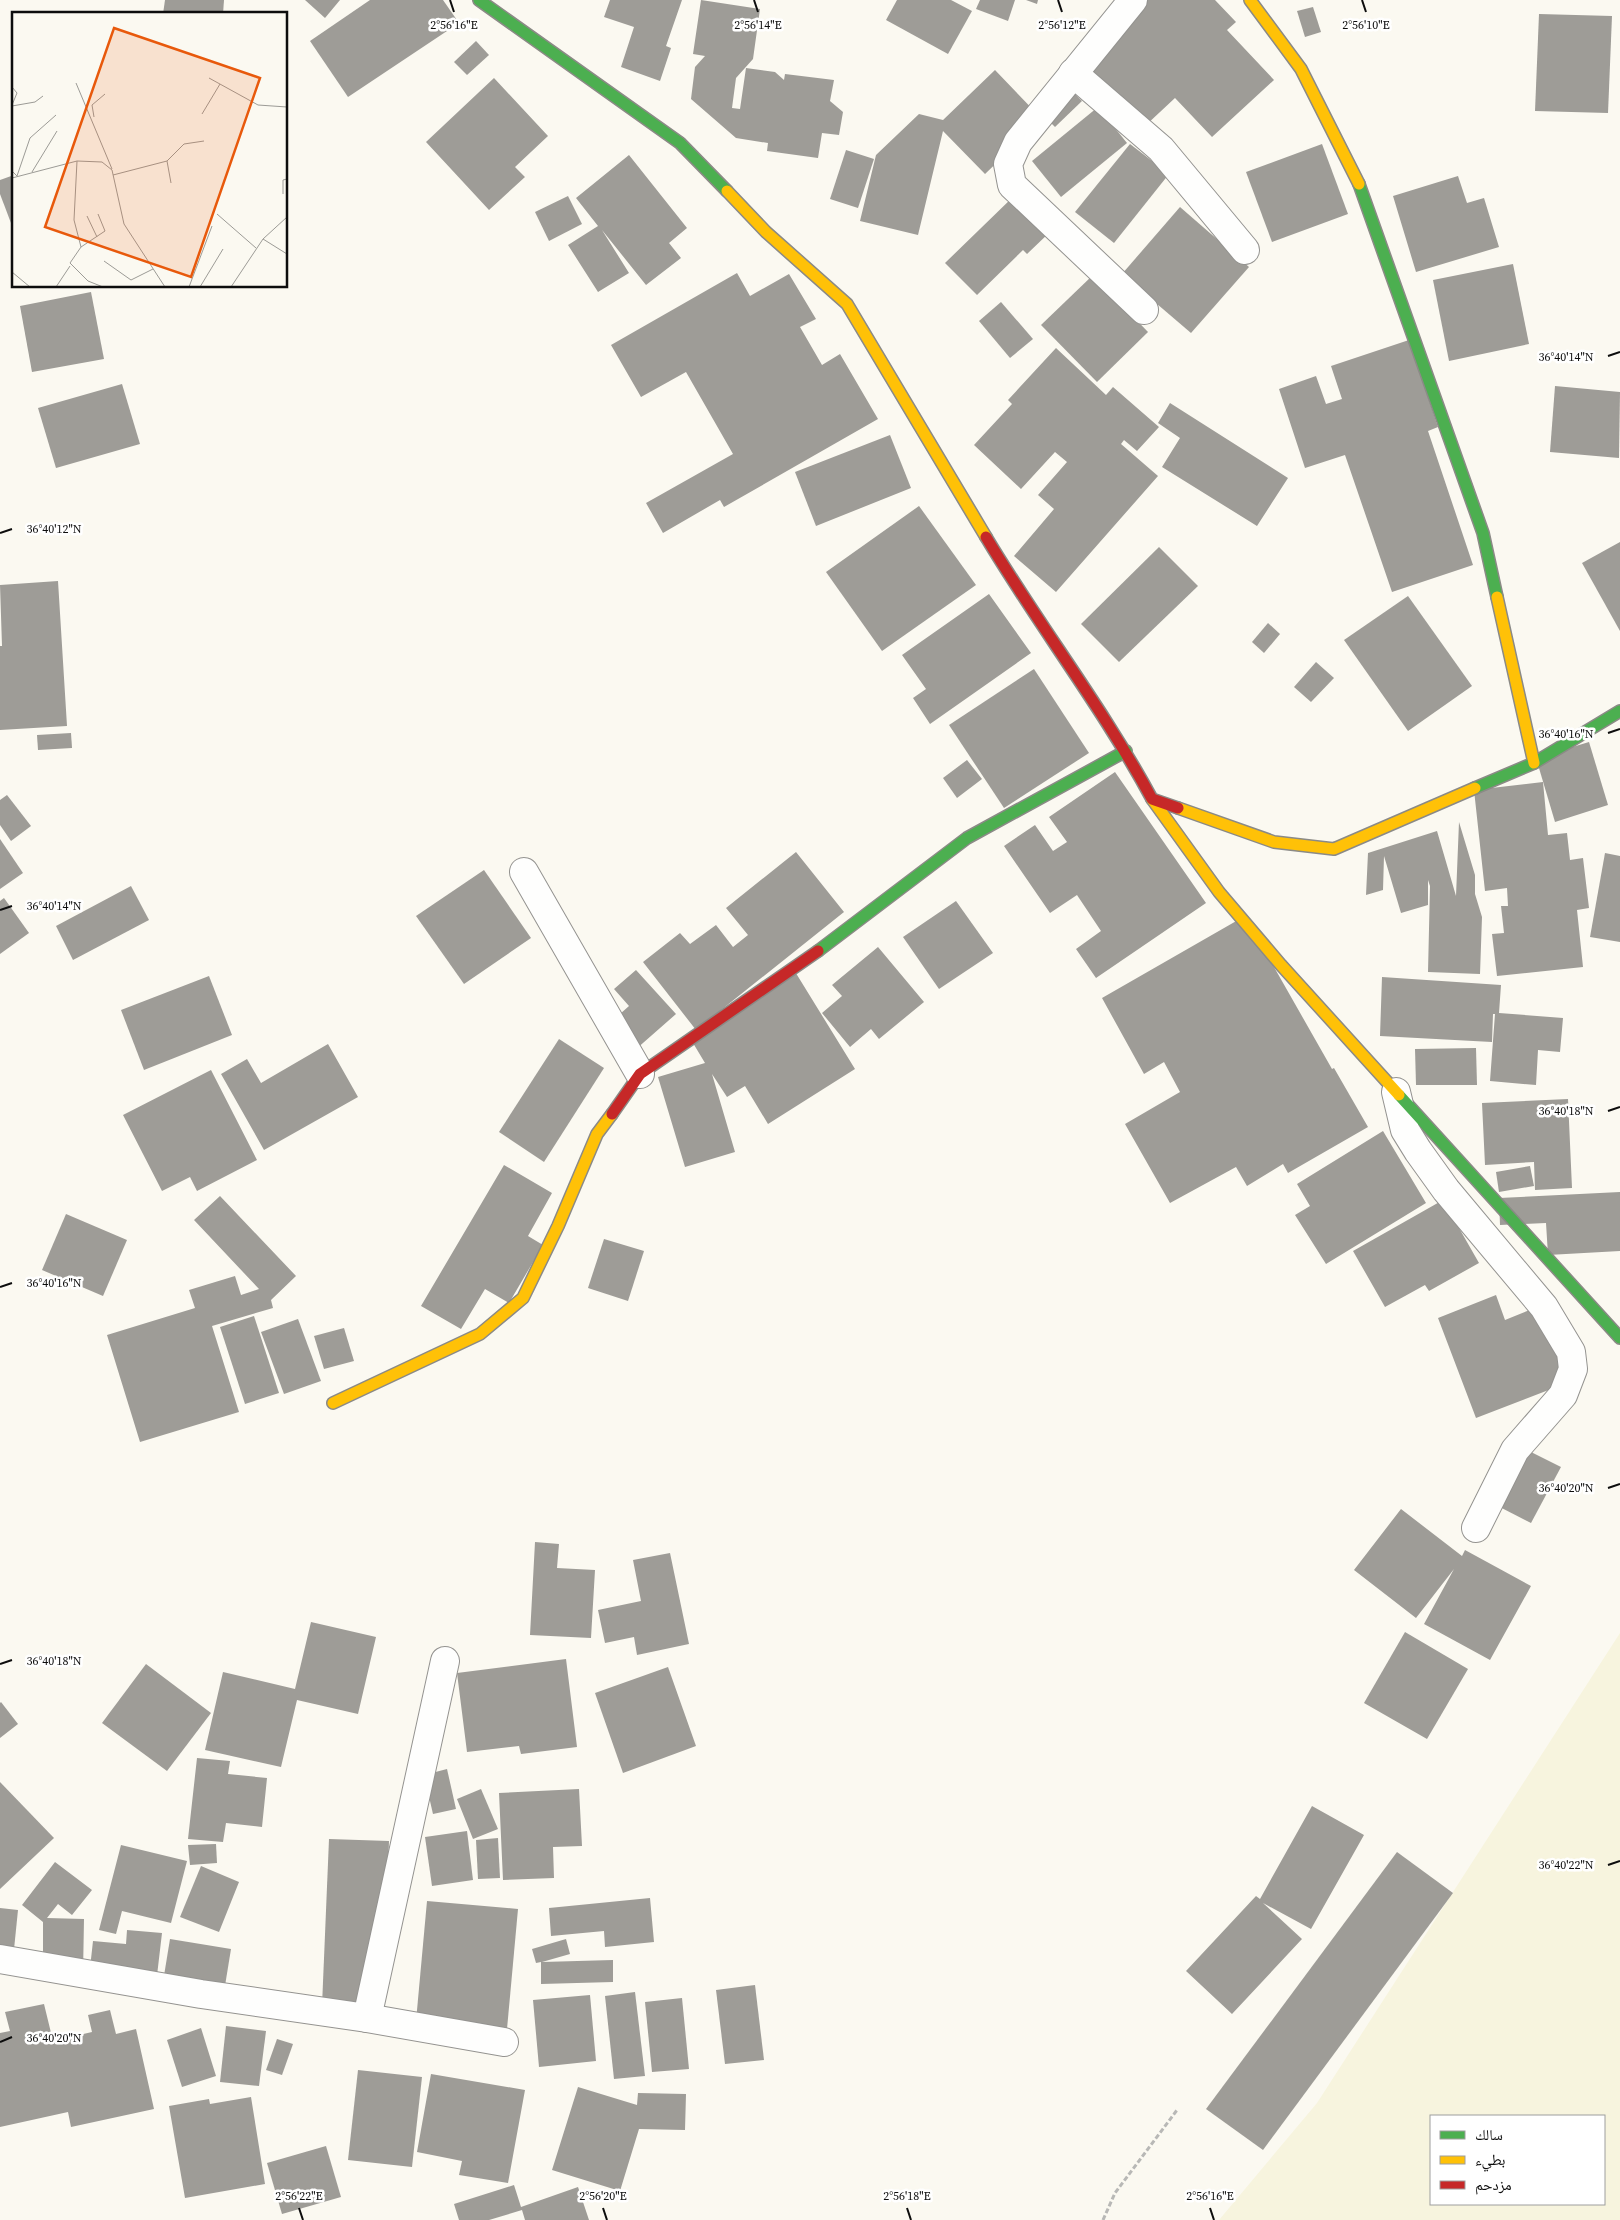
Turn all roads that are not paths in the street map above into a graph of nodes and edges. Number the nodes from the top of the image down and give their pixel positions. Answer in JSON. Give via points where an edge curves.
{"nodes":[{"id":1,"x":479,"y":0,"type":"edge"},
{"id":2,"x":1133,"y":0,"type":"edge"},
{"id":3,"x":1250,"y":0,"type":"edge"},
{"id":4,"x":1073,"y":73,"type":"junction"},
{"id":5,"x":1245,"y":250,"type":"dead end"},
{"id":6,"x":1144,"y":310,"type":"dead end"},
{"id":7,"x":1620,"y":711,"type":"edge"},
{"id":8,"x":1126,"y":751,"type":"junction"},
{"id":9,"x":1534,"y":763,"type":"junction"},
{"id":10,"x":1152,"y":799,"type":"junction"},
{"id":11,"x":524,"y":872,"type":"dead end"},
{"id":12,"x":640,"y":1074,"type":"junction"},
{"id":13,"x":1396,"y":1092,"type":"junction"},
{"id":14,"x":1620,"y":1338,"type":"edge"},
{"id":15,"x":333,"y":1403,"type":"dead end"},
{"id":16,"x":1476,"y":1528,"type":"dead end"},
{"id":17,"x":446,"y":1661,"type":"dead end"},
{"id":18,"x":0,"y":1959,"type":"edge"},
{"id":19,"x":367,"y":2018,"type":"junction"},
{"id":20,"x":504,"y":2042,"type":"dead end"}],
"edges":[{"from":1,"to":8,"type":"street","via":[[680,143],[766,232],[847,304],[1014,584]]},
{"from":2,"to":4,"type":"street"},
{"from":3,"to":9,"type":"street","via":[[1301,69],[1356,174],[1483,534]]},
{"from":4,"to":5,"type":"street","via":[[1161,149]]},
{"from":4,"to":6,"type":"street","via":[[1018,142],[1008,164],[1012,185]]},
{"from":7,"to":9,"type":"street"},
{"from":8,"to":10,"type":"street"},
{"from":8,"to":12,"type":"street","via":[[967,838],[811,956]]},
{"from":9,"to":10,"type":"street","via":[[1334,849],[1274,842]]},
{"from":10,"to":13,"type":"street","via":[[1225,899]]},
{"from":11,"to":12,"type":"street"},
{"from":12,"to":15,"type":"street","via":[[597,1134],[523,1298],[480,1334]]},
{"from":13,"to":14,"type":"street"},
{"from":13,"to":16,"type":"street","via":[[1405,1130],[1418,1151],[1446,1190],[1544,1307],[1571,1352],[1573,1369],[1563,1395],[1515,1450]]},
{"from":17,"to":19,"type":"street"},
{"from":18,"to":19,"type":"street","via":[[201,1994]]},
{"from":19,"to":20,"type":"street"}]}
